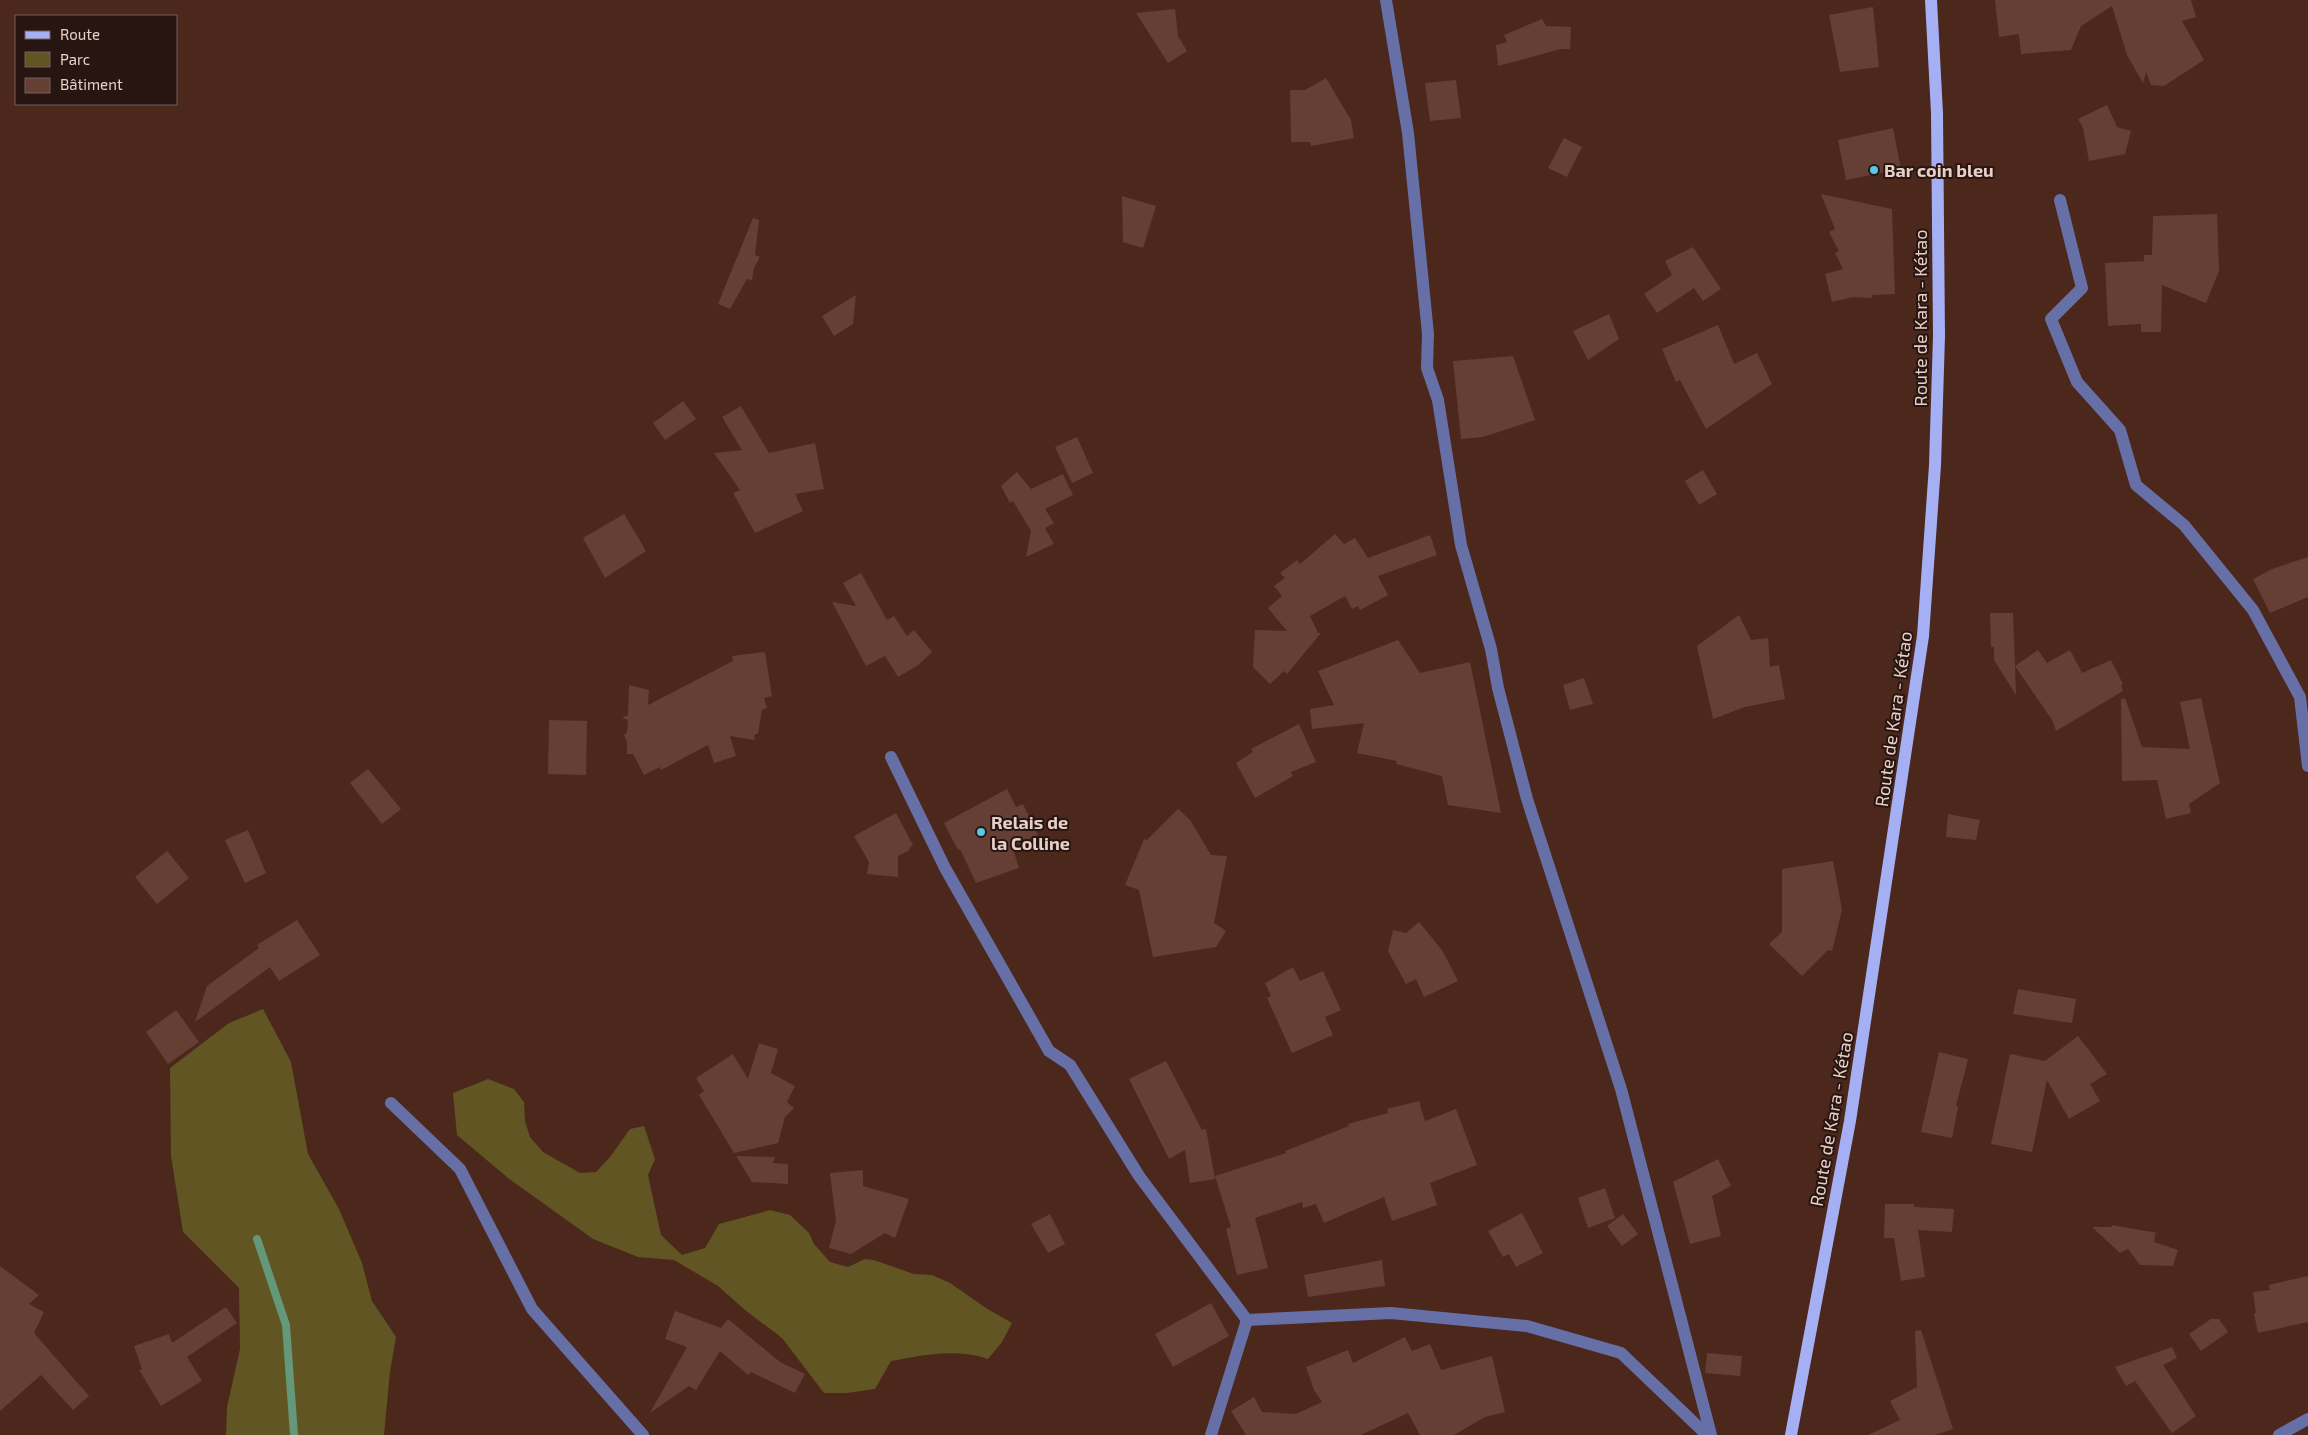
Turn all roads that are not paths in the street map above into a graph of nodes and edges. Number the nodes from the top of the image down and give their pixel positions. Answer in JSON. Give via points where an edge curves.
{"nodes":[{"id":1,"x":1386,"y":0,"type":"edge"},
{"id":2,"x":1931,"y":0,"type":"edge"},
{"id":3,"x":2060,"y":200,"type":"dead end"},
{"id":4,"x":891,"y":757,"type":"dead end"},
{"id":5,"x":2308,"y":766,"type":"edge"},
{"id":6,"x":391,"y":1103,"type":"dead end"},
{"id":7,"x":1248,"y":1320,"type":"junction"},
{"id":8,"x":2308,"y":1420,"type":"edge"},
{"id":9,"x":643,"y":1435,"type":"edge"},
{"id":10,"x":1211,"y":1435,"type":"edge"},
{"id":11,"x":1707,"y":1435,"type":"edge"},
{"id":12,"x":1711,"y":1435,"type":"edge"},
{"id":13,"x":1791,"y":1435,"type":"edge"},
{"id":14,"x":2279,"y":1435,"type":"edge"}],
"edges":[{"from":1,"to":12,"type":"street","via":[[1408,133],[1428,334],[1427,368],[1438,400],[1461,545],[1491,649],[1527,799],[1621,1089]]},
{"from":2,"to":13,"type":"main road","name":"Route de Kara - Kétao","via":[[1937,113],[1939,336],[1936,465],[1923,636],[1850,1121]]},
{"from":3,"to":5,"type":"street","via":[[2082,288],[2051,319],[2077,382],[2120,430],[2136,485],[2184,525],[2253,610],[2300,697]]},
{"from":4,"to":7,"type":"street","via":[[945,868],[1049,1051],[1070,1065],[1139,1176]]},
{"from":6,"to":9,"type":"street","via":[[460,1169],[532,1309]]},
{"from":7,"to":10,"type":"street"},
{"from":7,"to":11,"type":"street","via":[[1391,1313],[1527,1326],[1621,1353]]},
{"from":8,"to":14,"type":"street"}]}
